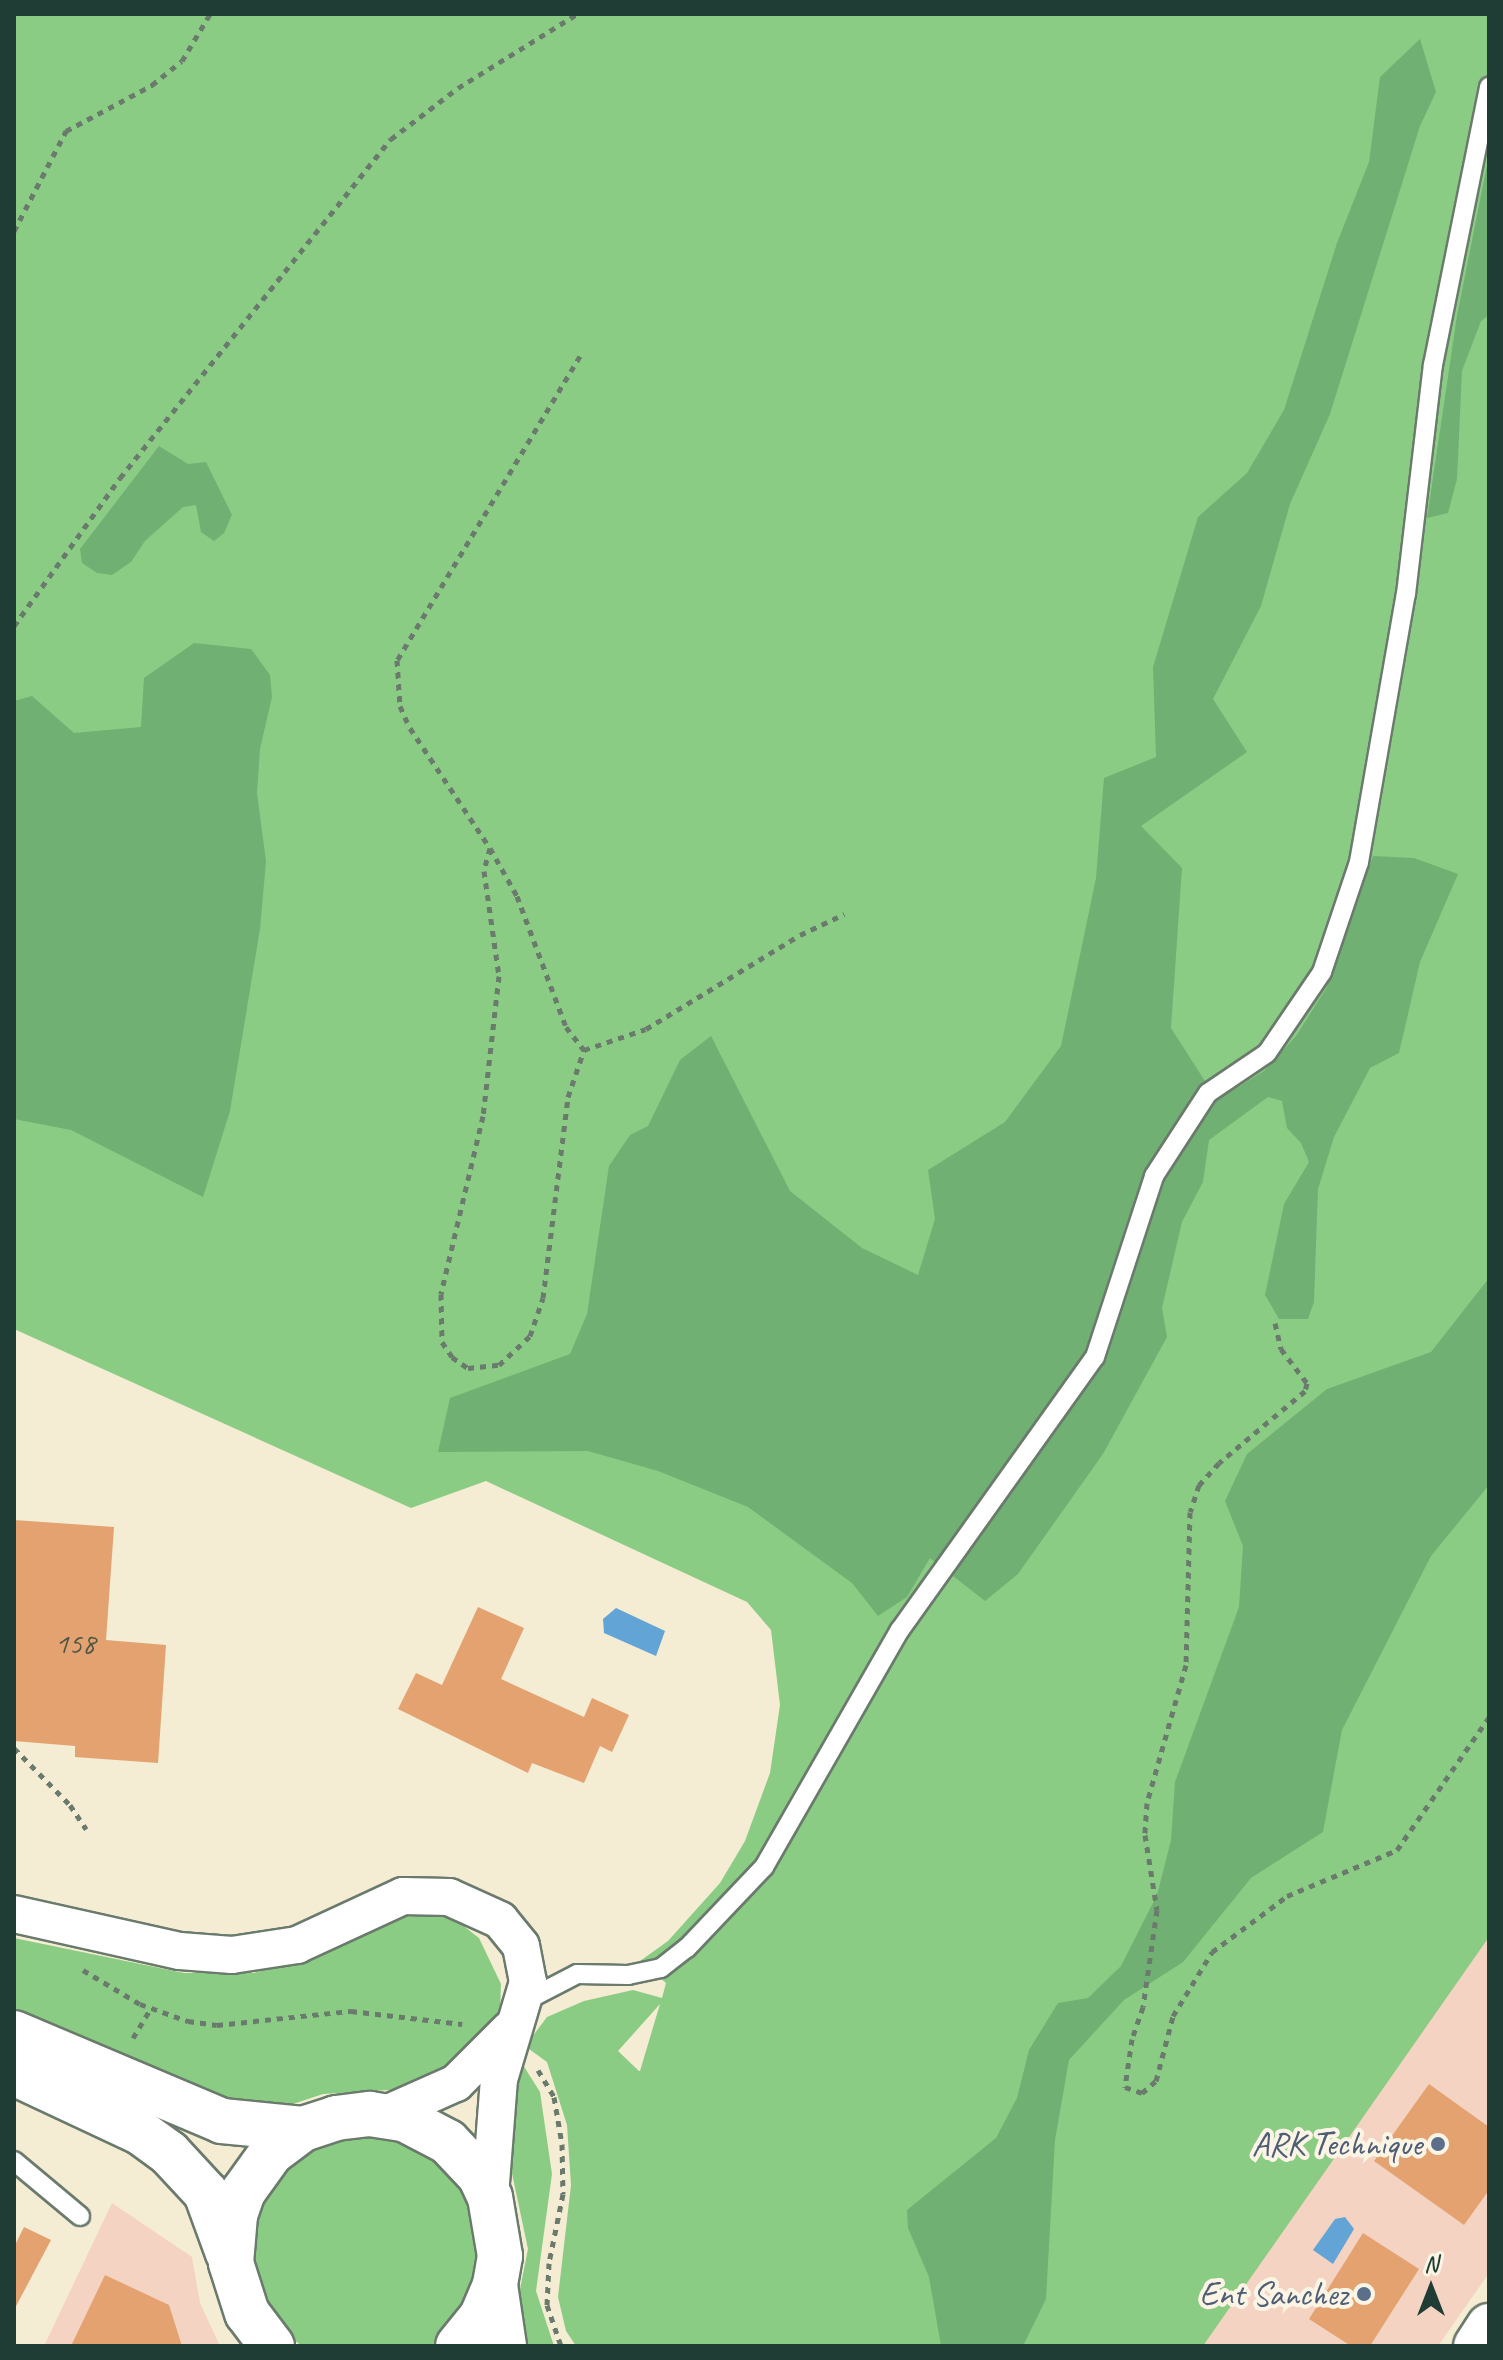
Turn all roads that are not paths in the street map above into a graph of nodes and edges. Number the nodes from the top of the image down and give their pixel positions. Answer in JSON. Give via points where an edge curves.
{"nodes":[{"id":1,"x":1489,"y":87,"type":"edge"},
{"id":2,"x":14,"y":1914,"type":"edge"},
{"id":3,"x":519,"y":2013,"type":"junction"},
{"id":4,"x":14,"y":2033,"type":"edge"},
{"id":5,"x":14,"y":2073,"type":"edge"},
{"id":6,"x":384,"y":2115,"type":"junction"},
{"id":7,"x":303,"y":2129,"type":"junction"},
{"id":8,"x":14,"y":2161,"type":"edge"},
{"id":9,"x":490,"y":2197,"type":"junction"},
{"id":10,"x":80,"y":2216,"type":"dead end"},
{"id":11,"x":231,"y":2263,"type":"junction"},
{"id":12,"x":495,"y":2285,"type":"junction"},
{"id":13,"x":1489,"y":2326,"type":"edge"},
{"id":14,"x":257,"y":2335,"type":"edge"},
{"id":15,"x":458,"y":2346,"type":"edge"},
{"id":16,"x":504,"y":2346,"type":"edge"},
{"id":17,"x":1476,"y":2346,"type":"edge"}],
"edges":[{"from":1,"to":3,"type":"lane","via":[[1433,365],[1406,594],[1359,862],[1322,972],[1267,1053],[1208,1093],[1154,1176],[1095,1357],[900,1630],[764,1867],[661,1968],[628,1975],[577,1974]]},
{"from":2,"to":3,"type":"street","via":[[180,1951],[232,1955],[297,1945],[403,1896],[449,1897],[484,1910],[509,1927],[527,1964]]},
{"from":3,"to":6,"type":"street","via":[[456,2083]]},
{"from":3,"to":9,"type":"street","via":[[494,2111]]},
{"from":4,"to":7,"type":"main road","via":[[222,2121]]},
{"from":5,"to":11,"type":"main road","via":[[140,2132],[169,2153],[206,2193]]},
{"from":6,"to":7,"type":"main road","via":[[336,2118]]},
{"from":6,"to":9,"type":"main road","via":[[448,2142],[480,2176]]},
{"from":7,"to":11,"type":"main road","via":[[271,2153],[243,2192],[235,2215]]},
{"from":8,"to":10,"type":"lane"},
{"from":9,"to":12,"type":"main road","via":[[500,2241]]},
{"from":11,"to":14,"type":"main road"},
{"from":12,"to":15,"type":"main road","via":[[482,2316]]},
{"from":12,"to":16,"type":"main road"},
{"from":13,"to":17,"type":"main road"}]}
